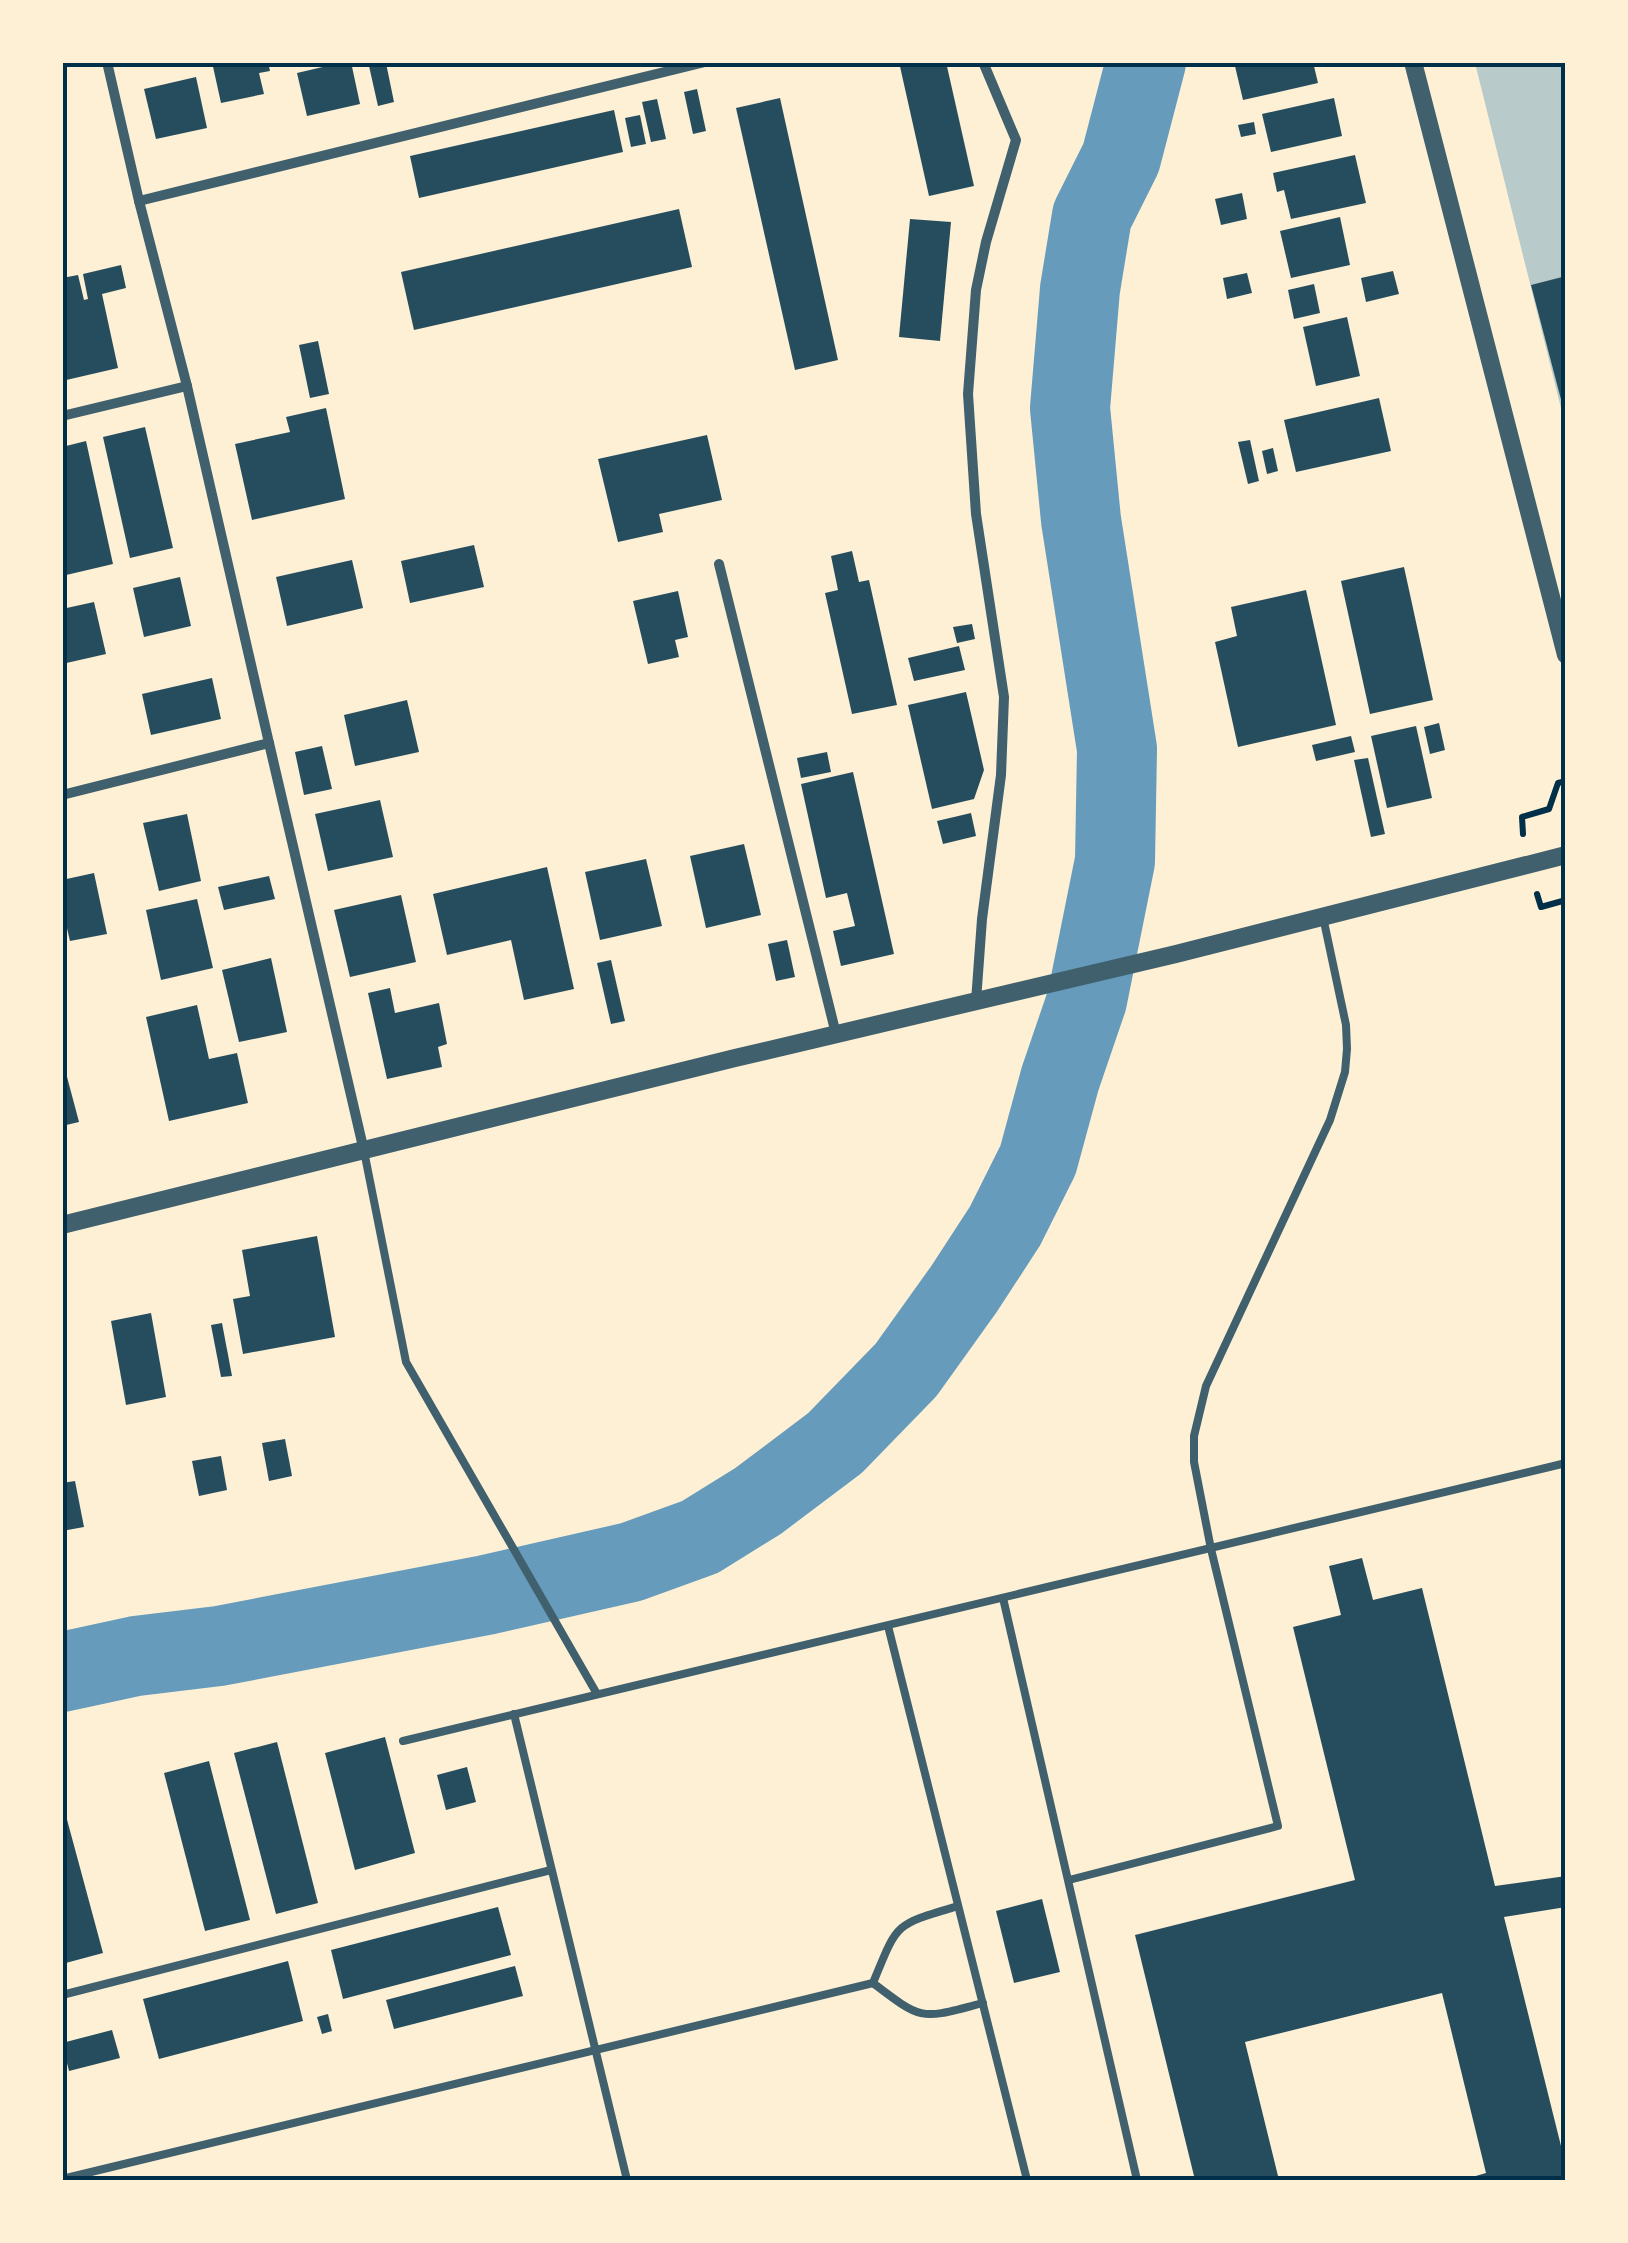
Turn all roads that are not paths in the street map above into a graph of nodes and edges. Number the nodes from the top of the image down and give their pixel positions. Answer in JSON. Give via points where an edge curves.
{"nodes":[{"id":1,"x":106,"y":62,"type":"edge"},
{"id":2,"x":705,"y":62,"type":"edge"},
{"id":3,"x":984,"y":62,"type":"edge"},
{"id":4,"x":1413,"y":62,"type":"edge"},
{"id":5,"x":139,"y":201,"type":"junction"},
{"id":6,"x":186,"y":386,"type":"junction"},
{"id":7,"x":62,"y":416,"type":"edge"},
{"id":8,"x":720,"y":564,"type":"dead end"},
{"id":9,"x":1566,"y":655,"type":"edge"},
{"id":10,"x":269,"y":743,"type":"junction"},
{"id":11,"x":62,"y":794,"type":"edge"},
{"id":12,"x":1566,"y":855,"type":"edge"},
{"id":13,"x":1323,"y":917,"type":"junction"},
{"id":14,"x":976,"y":1001,"type":"junction"},
{"id":15,"x":836,"y":1034,"type":"junction"},
{"id":16,"x":364,"y":1150,"type":"junction"},
{"id":17,"x":62,"y":1225,"type":"edge"},
{"id":18,"x":1566,"y":1462,"type":"edge"},
{"id":19,"x":1211,"y":1548,"type":"junction"},
{"id":20,"x":1003,"y":1598,"type":"junction"},
{"id":21,"x":888,"y":1626,"type":"junction"},
{"id":22,"x":598,"y":1694,"type":"junction"},
{"id":23,"x":514,"y":1714,"type":"junction"},
{"id":24,"x":403,"y":1740,"type":"dead end"},
{"id":25,"x":550,"y":1870,"type":"junction"},
{"id":26,"x":1069,"y":1880,"type":"junction"},
{"id":27,"x":958,"y":1906,"type":"junction"},
{"id":28,"x":873,"y":1983,"type":"junction"},
{"id":29,"x":62,"y":1995,"type":"edge"},
{"id":30,"x":983,"y":2003,"type":"junction"},
{"id":31,"x":594,"y":2050,"type":"junction"},
{"id":32,"x":62,"y":2179,"type":"edge"},
{"id":33,"x":627,"y":2180,"type":"edge"},
{"id":34,"x":1027,"y":2180,"type":"edge"},
{"id":35,"x":1137,"y":2180,"type":"edge"}],
"edges":[{"from":1,"to":5,"type":"street"},
{"from":2,"to":5,"type":"street"},
{"from":3,"to":14,"type":"street","via":[[1016,140],[976,290],[968,394],[976,514],[1004,696]]},
{"from":4,"to":9,"type":"street"},
{"from":5,"to":6,"type":"street"},
{"from":6,"to":7,"type":"street"},
{"from":6,"to":10,"type":"street"},
{"from":8,"to":15,"type":"street"},
{"from":10,"to":11,"type":"street"},
{"from":10,"to":16,"type":"street"},
{"from":12,"to":13,"type":"street"},
{"from":13,"to":14,"type":"street"},
{"from":13,"to":19,"type":"lane","via":[[1346,1025],[1345,1072],[1330,1120],[1206,1386],[1194,1462]]},
{"from":14,"to":15,"type":"street"},
{"from":15,"to":16,"type":"street"},
{"from":16,"to":17,"type":"street"},
{"from":16,"to":22,"type":"lane","via":[[406,1362]]},
{"from":18,"to":19,"type":"lane"},
{"from":19,"to":20,"type":"lane"},
{"from":19,"to":26,"type":"lane","via":[[1278,1826]]},
{"from":20,"to":21,"type":"lane"},
{"from":20,"to":26,"type":"lane"},
{"from":21,"to":22,"type":"lane"},
{"from":21,"to":27,"type":"lane"},
{"from":22,"to":23,"type":"lane"},
{"from":23,"to":24,"type":"lane"},
{"from":23,"to":25,"type":"lane"},
{"from":25,"to":29,"type":"lane"},
{"from":25,"to":31,"type":"lane"},
{"from":26,"to":35,"type":"lane"},
{"from":27,"to":28,"type":"lane","via":[[898,1929]]},
{"from":27,"to":30,"type":"lane"},
{"from":28,"to":30,"type":"lane","via":[[908,2010],[928,2016]]},
{"from":28,"to":31,"type":"lane"},
{"from":30,"to":34,"type":"lane"},
{"from":31,"to":32,"type":"lane"},
{"from":31,"to":33,"type":"lane"}]}
